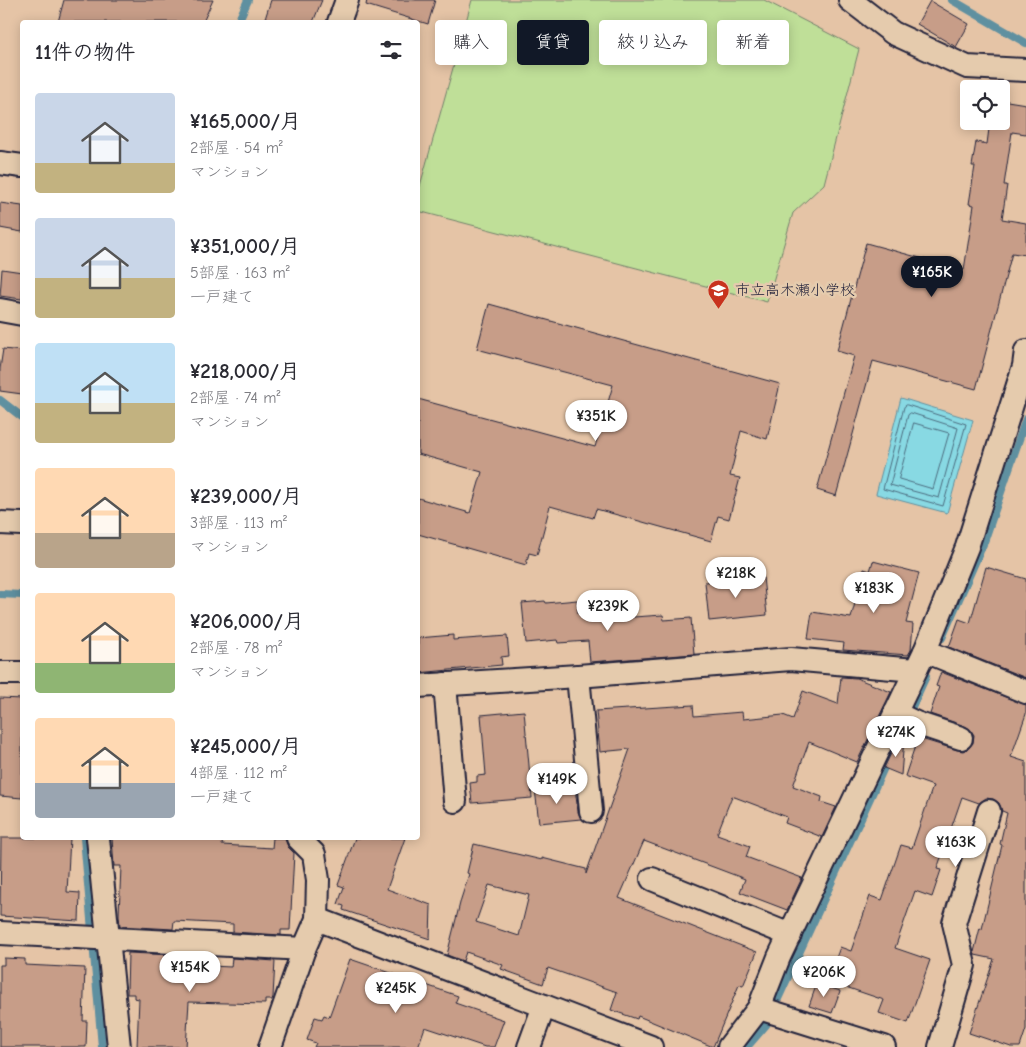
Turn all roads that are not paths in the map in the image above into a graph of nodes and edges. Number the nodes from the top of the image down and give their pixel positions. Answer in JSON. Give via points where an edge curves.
{"nodes":[{"id":1,"x":347,"y":0,"type":"edge"},
{"id":2,"x":850,"y":0,"type":"edge"},
{"id":3,"x":340,"y":20,"type":"edge"},
{"id":4,"x":1026,"y":70,"type":"edge"},
{"id":5,"x":0,"y":163,"type":"edge"},
{"id":6,"x":20,"y":166,"type":"edge"},
{"id":7,"x":0,"y":310,"type":"edge"},
{"id":8,"x":20,"y":314,"type":"edge"},
{"id":9,"x":1026,"y":351,"type":"edge"},
{"id":10,"x":0,"y":523,"type":"edge"},
{"id":11,"x":20,"y":524,"type":"edge"},
{"id":12,"x":928,"y":660,"type":"junction"},
{"id":13,"x":0,"y":673,"type":"edge"},
{"id":14,"x":20,"y":673,"type":"edge"},
{"id":15,"x":578,"y":676,"type":"junction"},
{"id":16,"x":444,"y":684,"type":"junction"},
{"id":17,"x":420,"y":686,"type":"edge"},
{"id":18,"x":1026,"y":692,"type":"edge"},
{"id":19,"x":895,"y":713,"type":"junction"},
{"id":20,"x":961,"y":738,"type":"dead end"},
{"id":21,"x":455,"y":801,"type":"dead end"},
{"id":22,"x":591,"y":811,"type":"dead end"},
{"id":23,"x":989,"y":811,"type":"dead end"},
{"id":24,"x":98,"y":840,"type":"edge"},
{"id":25,"x":300,"y":840,"type":"edge"},
{"id":26,"x":652,"y":879,"type":"dead end"},
{"id":27,"x":317,"y":919,"type":"junction"},
{"id":28,"x":0,"y":933,"type":"edge"},
{"id":29,"x":790,"y":935,"type":"junction"},
{"id":30,"x":97,"y":939,"type":"junction"},
{"id":31,"x":304,"y":949,"type":"junction"},
{"id":32,"x":544,"y":1006,"type":"junction"},
{"id":33,"x":768,"y":1011,"type":"junction"},
{"id":34,"x":846,"y":1041,"type":"edge"},
{"id":35,"x":119,"y":1047,"type":"edge"},
{"id":36,"x":270,"y":1047,"type":"edge"},
{"id":37,"x":529,"y":1047,"type":"edge"},
{"id":38,"x":651,"y":1047,"type":"edge"},
{"id":39,"x":729,"y":1047,"type":"edge"},
{"id":40,"x":884,"y":1047,"type":"edge"},
{"id":41,"x":940,"y":1047,"type":"edge"}],
"edges":[{"from":1,"to":3,"type":"street"},
{"from":2,"to":4,"type":"street","via":[[893,33],[968,67]]},
{"from":5,"to":6,"type":"street"},
{"from":7,"to":8,"type":"street"},
{"from":9,"to":12,"type":"street","via":[[967,547]]},
{"from":10,"to":11,"type":"street"},
{"from":12,"to":15,"type":"street","via":[[791,660]]},
{"from":12,"to":18,"type":"street"},
{"from":12,"to":19,"type":"street"},
{"from":13,"to":14,"type":"street"},
{"from":15,"to":16,"type":"street"},
{"from":15,"to":22,"type":"street"},
{"from":16,"to":17,"type":"street"},
{"from":16,"to":21,"type":"street"},
{"from":19,"to":20,"type":"street"},
{"from":19,"to":29,"type":"street"},
{"from":23,"to":41,"type":"street","via":[[954,923],[964,965]]},
{"from":24,"to":30,"type":"street"},
{"from":25,"to":27,"type":"street","via":[[314,854],[318,880]]},
{"from":26,"to":29,"type":"street"},
{"from":27,"to":31,"type":"street"},
{"from":27,"to":32,"type":"street"},
{"from":28,"to":30,"type":"street"},
{"from":29,"to":33,"type":"street"},
{"from":30,"to":31,"type":"street"},
{"from":30,"to":35,"type":"street"},
{"from":31,"to":36,"type":"street"},
{"from":32,"to":37,"type":"street"},
{"from":32,"to":38,"type":"street"},
{"from":33,"to":34,"type":"street"},
{"from":33,"to":39,"type":"street"},
{"from":34,"to":40,"type":"street"}]}
